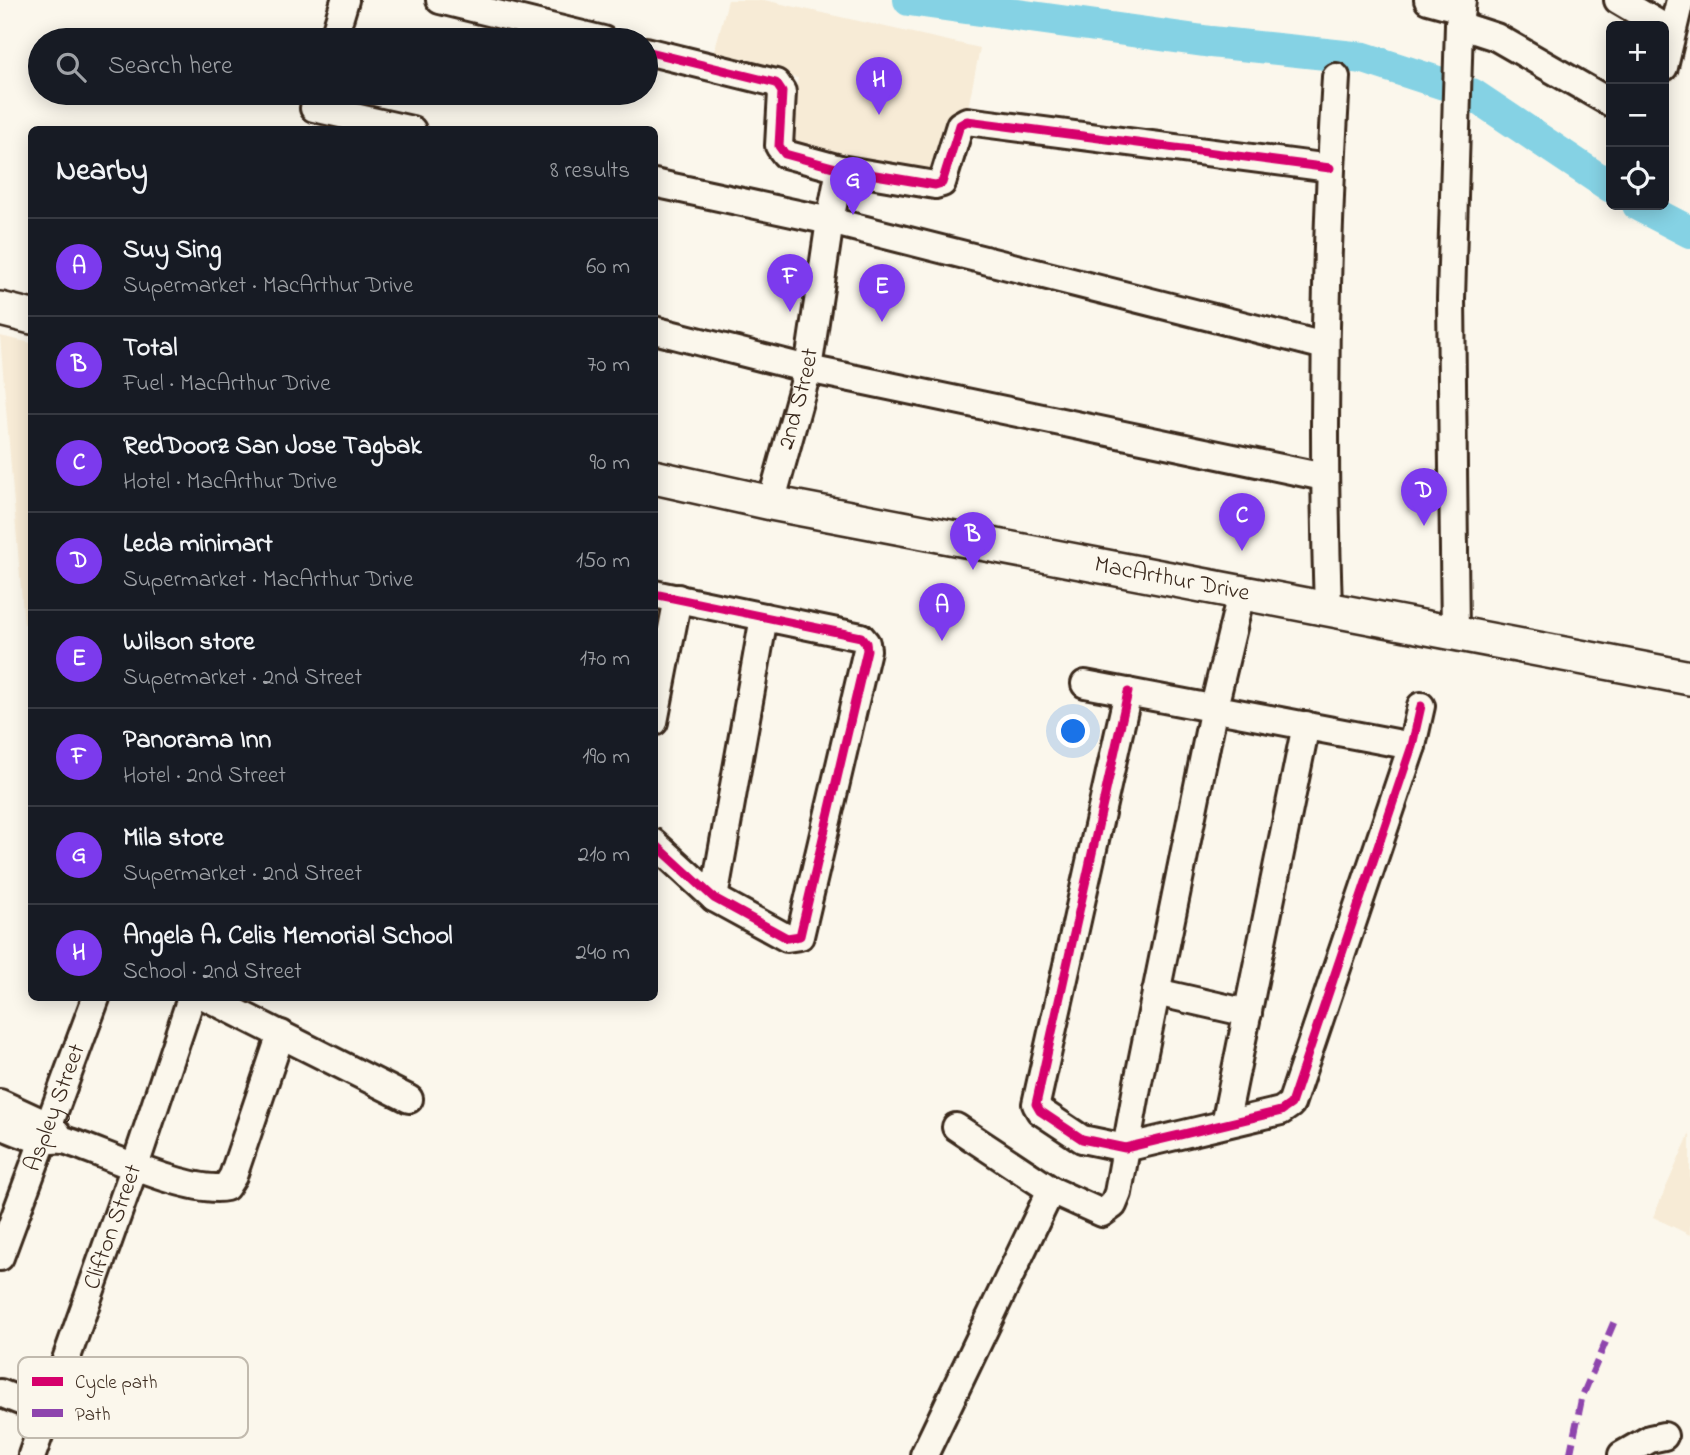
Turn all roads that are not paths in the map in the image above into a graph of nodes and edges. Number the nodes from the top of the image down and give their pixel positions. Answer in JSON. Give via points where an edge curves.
{"nodes":[{"id":1,"x":345,"y":0,"type":"edge"},
{"id":2,"x":440,"y":0,"type":"edge"},
{"id":3,"x":1428,"y":0,"type":"edge"},
{"id":4,"x":1618,"y":0,"type":"edge"},
{"id":5,"x":1680,"y":0,"type":"edge"},
{"id":6,"x":1461,"y":12,"type":"edge"},
{"id":7,"x":1652,"y":21,"type":"edge"},
{"id":8,"x":1669,"y":21,"type":"edge"},
{"id":9,"x":337,"y":28,"type":"edge"},
{"id":10,"x":554,"y":28,"type":"edge"},
{"id":11,"x":658,"y":54,"type":"edge"},
{"id":12,"x":1336,"y":77,"type":"dead end"},
{"id":13,"x":1606,"y":100,"type":"edge"},
{"id":14,"x":314,"y":110,"type":"edge"},
{"id":15,"x":392,"y":126,"type":"edge"},
{"id":16,"x":1330,"y":168,"type":"junction"},
{"id":17,"x":840,"y":169,"type":"junction"},
{"id":18,"x":658,"y":184,"type":"edge"},
{"id":19,"x":830,"y":221,"type":"junction"},
{"id":20,"x":0,"y":309,"type":"edge"},
{"id":21,"x":28,"y":316,"type":"edge"},
{"id":22,"x":0,"y":330,"type":"edge"},
{"id":23,"x":658,"y":331,"type":"edge"},
{"id":24,"x":28,"y":337,"type":"edge"},
{"id":25,"x":1325,"y":346,"type":"junction"},
{"id":26,"x":808,"y":369,"type":"junction"},
{"id":27,"x":1324,"y":477,"type":"junction"},
{"id":28,"x":658,"y":478,"type":"edge"},
{"id":29,"x":771,"y":503,"type":"junction"},
{"id":30,"x":1241,"y":594,"type":"junction"},
{"id":31,"x":666,"y":596,"type":"edge"},
{"id":32,"x":1328,"y":609,"type":"junction"},
{"id":33,"x":764,"y":617,"type":"junction"},
{"id":34,"x":1455,"y":634,"type":"junction"},
{"id":35,"x":1690,"y":678,"type":"edge"},
{"id":36,"x":658,"y":680,"type":"edge"},
{"id":37,"x":1084,"y":684,"type":"dead end"},
{"id":38,"x":1128,"y":692,"type":"junction"},
{"id":39,"x":1421,"y":706,"type":"dead end"},
{"id":40,"x":1214,"y":707,"type":"junction"},
{"id":41,"x":1306,"y":725,"type":"junction"},
{"id":42,"x":1412,"y":746,"type":"junction"},
{"id":43,"x":658,"y":847,"type":"edge"},
{"id":44,"x":714,"y":898,"type":"junction"},
{"id":45,"x":1156,"y":992,"type":"junction"},
{"id":46,"x":95,"y":1001,"type":"edge"},
{"id":47,"x":190,"y":1001,"type":"edge"},
{"id":48,"x":214,"y":1001,"type":"edge"},
{"id":49,"x":1248,"y":1013,"type":"junction"},
{"id":50,"x":281,"y":1034,"type":"junction"},
{"id":51,"x":409,"y":1099,"type":"dead end"},
{"id":52,"x":0,"y":1103,"type":"edge"},
{"id":53,"x":1225,"y":1124,"type":"junction"},
{"id":54,"x":0,"y":1125,"type":"edge"},
{"id":55,"x":956,"y":1127,"type":"dead end"},
{"id":56,"x":53,"y":1135,"type":"junction"},
{"id":57,"x":1125,"y":1148,"type":"junction"},
{"id":58,"x":135,"y":1166,"type":"junction"},
{"id":59,"x":1051,"y":1190,"type":"junction"},
{"id":60,"x":0,"y":1257,"type":"edge"},
{"id":61,"x":67,"y":1357,"type":"edge"},
{"id":62,"x":0,"y":1393,"type":"edge"},
{"id":63,"x":18,"y":1400,"type":"edge"},
{"id":64,"x":1664,"y":1436,"type":"dead end"},
{"id":65,"x":38,"y":1438,"type":"edge"},
{"id":66,"x":32,"y":1455,"type":"edge"},
{"id":67,"x":925,"y":1455,"type":"edge"},
{"id":68,"x":1622,"y":1455,"type":"edge"}],
"edges":[{"from":1,"to":9,"type":"street"},
{"from":2,"to":10,"type":"street"},
{"from":3,"to":6,"type":"street"},
{"from":4,"to":7,"type":"street"},
{"from":5,"to":8,"type":"street"},
{"from":6,"to":13,"type":"street"},
{"from":6,"to":34,"type":"street","via":[[1451,299]]},
{"from":11,"to":17,"type":"street","via":[[776,83],[782,92],[781,151]]},
{"from":12,"to":16,"type":"street"},
{"from":14,"to":15,"type":"street"},
{"from":16,"to":17,"type":"street","via":[[967,121],[960,125],[943,183]]},
{"from":16,"to":25,"type":"street"},
{"from":17,"to":19,"type":"street","name":"2nd Street"},
{"from":18,"to":19,"type":"street"},
{"from":19,"to":25,"type":"street"},
{"from":19,"to":26,"type":"street","name":"2nd Street"},
{"from":20,"to":21,"type":"main road"},
{"from":22,"to":24,"type":"main road"},
{"from":23,"to":26,"type":"street"},
{"from":25,"to":27,"type":"street"},
{"from":26,"to":27,"type":"street"},
{"from":26,"to":29,"type":"street","name":"2nd Street"},
{"from":27,"to":32,"type":"street"},
{"from":28,"to":29,"type":"main road","name":"MacArthur Drive"},
{"from":29,"to":30,"type":"main road","name":"MacArthur Drive"},
{"from":30,"to":32,"type":"main road","name":"MacArthur Drive"},
{"from":30,"to":40,"type":"street"},
{"from":31,"to":33,"type":"street"},
{"from":31,"to":36,"type":"street"},
{"from":32,"to":34,"type":"main road","name":"MacArthur Drive"},
{"from":33,"to":44,"type":"street"},
{"from":33,"to":44,"type":"street","via":[[861,637],[867,650],[800,936],[787,938]]},
{"from":34,"to":35,"type":"main road","name":"MacArthur Drive"},
{"from":37,"to":38,"type":"street"},
{"from":38,"to":40,"type":"street"},
{"from":38,"to":57,"type":"street","via":[[1036,1104],[1082,1139]]},
{"from":39,"to":42,"type":"street"},
{"from":40,"to":41,"type":"street"},
{"from":40,"to":45,"type":"street"},
{"from":41,"to":42,"type":"street"},
{"from":41,"to":49,"type":"street"},
{"from":42,"to":53,"type":"street","via":[[1292,1104],[1281,1111]]},
{"from":43,"to":44,"type":"street"},
{"from":45,"to":49,"type":"street"},
{"from":45,"to":57,"type":"street"},
{"from":46,"to":56,"type":"street","name":"Aspley Street"},
{"from":47,"to":58,"type":"street","name":"Clifton Street"},
{"from":48,"to":50,"type":"street"},
{"from":49,"to":53,"type":"street"},
{"from":50,"to":51,"type":"street"},
{"from":50,"to":58,"type":"street","via":[[226,1187],[199,1187]]},
{"from":52,"to":56,"type":"street"},
{"from":53,"to":57,"type":"street"},
{"from":54,"to":56,"type":"street"},
{"from":55,"to":59,"type":"street"},
{"from":56,"to":58,"type":"street"},
{"from":56,"to":60,"type":"street","name":"Aspley Street"},
{"from":57,"to":59,"type":"street","via":[[1118,1193],[1109,1210],[1102,1213]]},
{"from":58,"to":61,"type":"street","name":"Clifton Street"},
{"from":59,"to":67,"type":"street"},
{"from":62,"to":63,"type":"street"},
{"from":64,"to":68,"type":"street"},
{"from":65,"to":66,"type":"street","name":"Clifton Street"}]}
